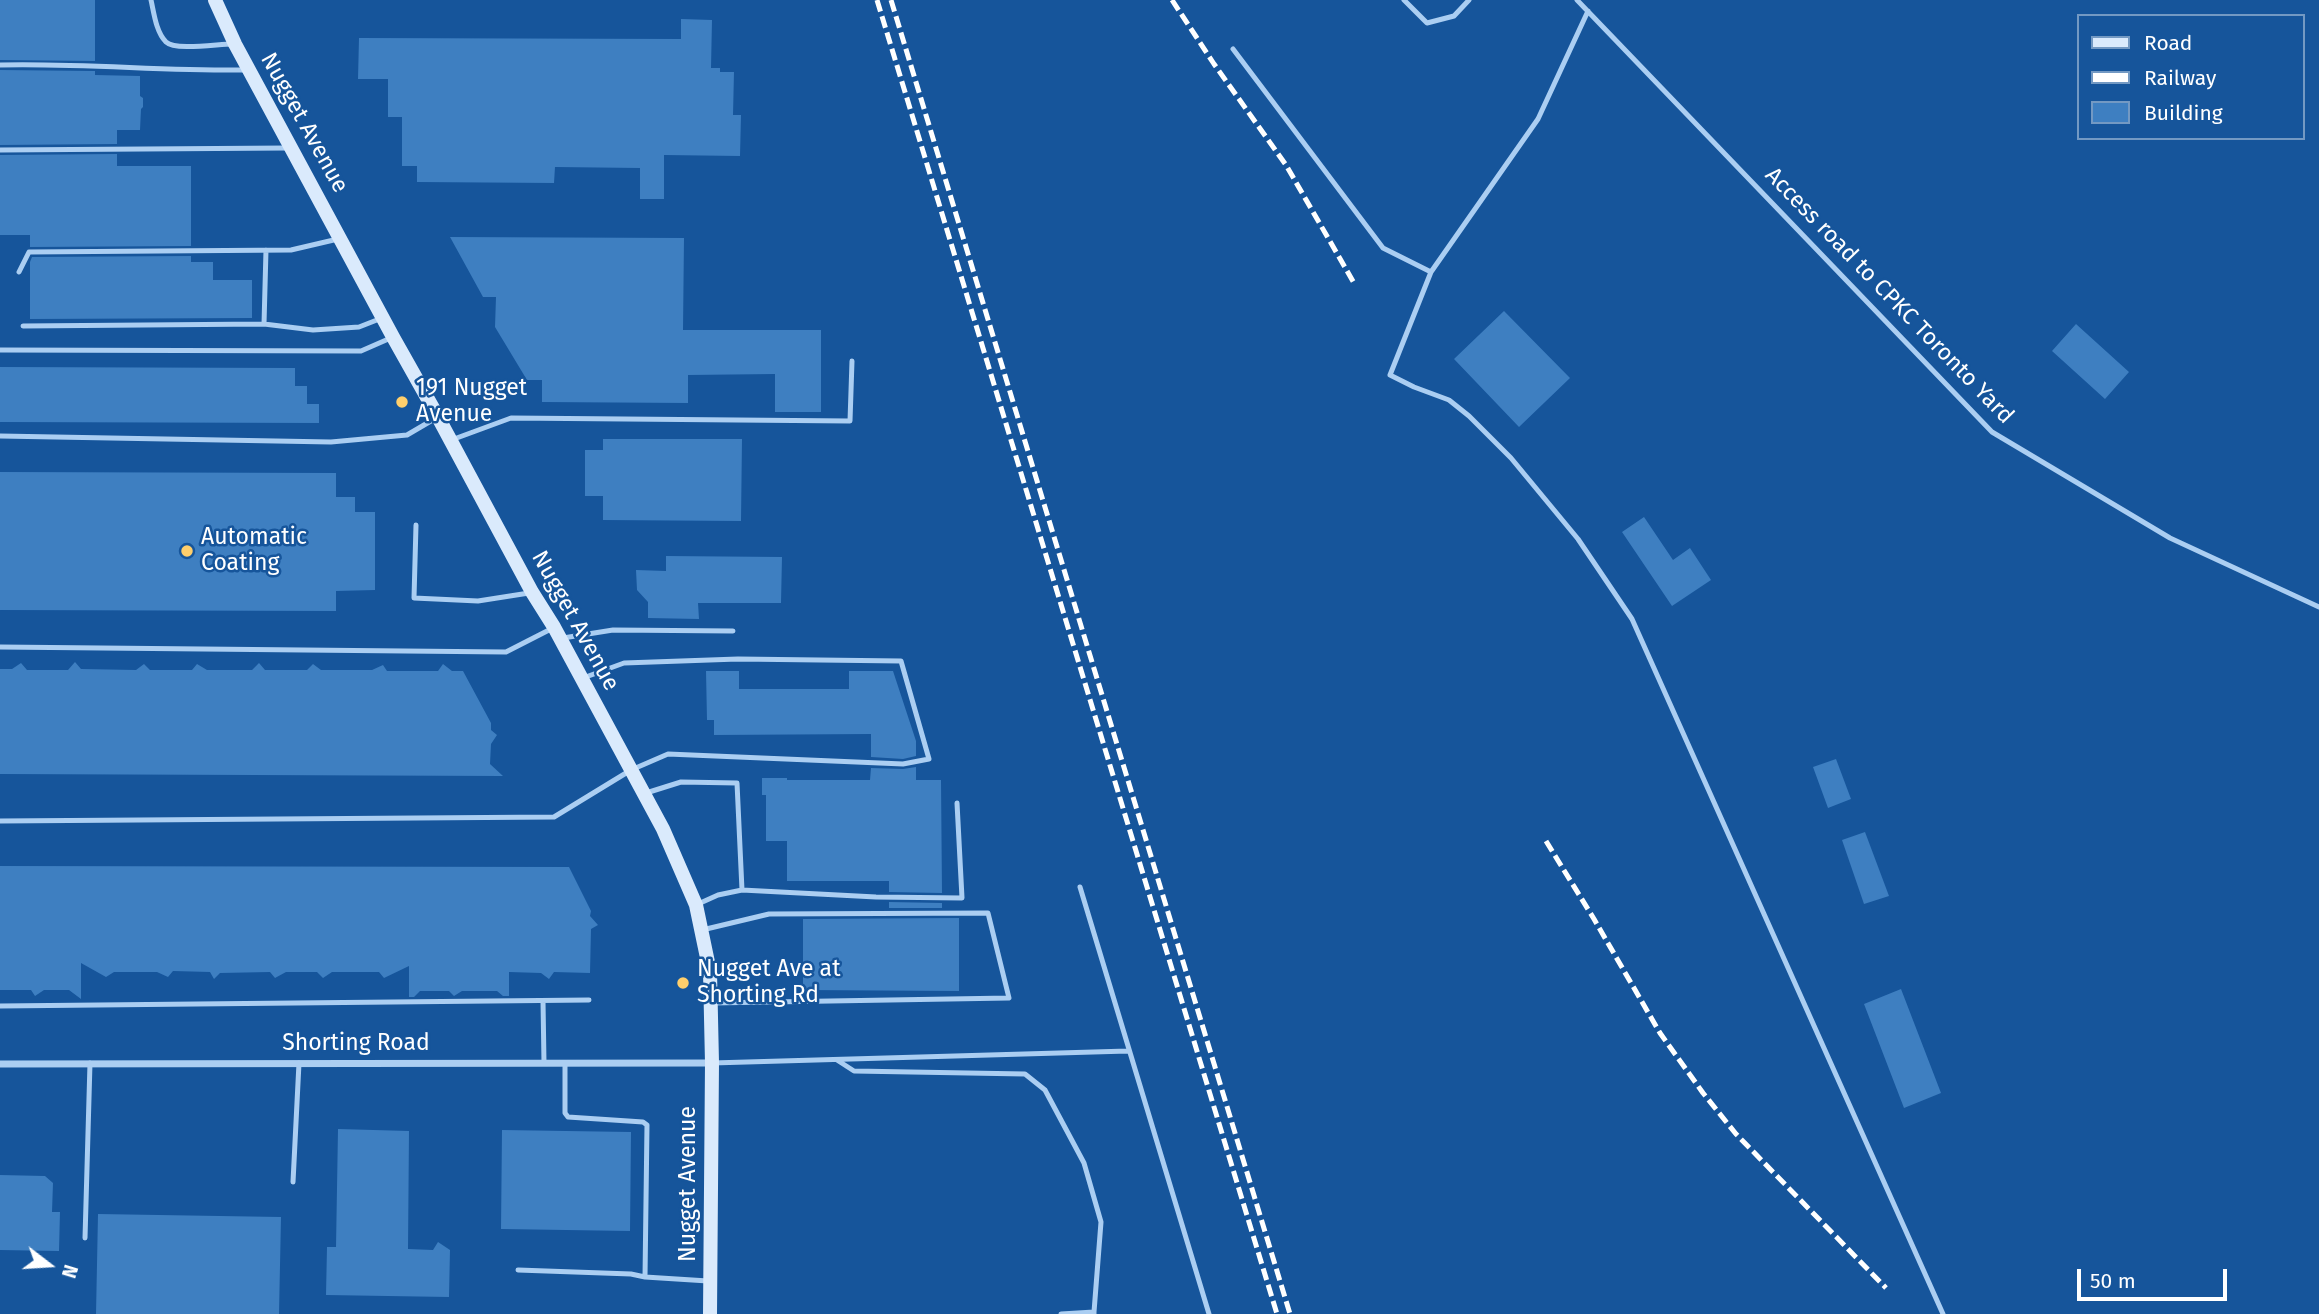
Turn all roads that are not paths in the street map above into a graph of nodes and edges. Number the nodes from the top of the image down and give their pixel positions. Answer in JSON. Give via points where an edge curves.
{"nodes":[{"id":1,"x":151,"y":0,"type":"edge"},
{"id":2,"x":215,"y":0,"type":"edge"},
{"id":3,"x":1404,"y":0,"type":"edge"},
{"id":4,"x":1469,"y":0,"type":"edge"},
{"id":5,"x":1577,"y":0,"type":"edge"},
{"id":6,"x":1588,"y":11,"type":"junction"},
{"id":7,"x":235,"y":44,"type":"junction"},
{"id":8,"x":1233,"y":49,"type":"dead end"},
{"id":9,"x":0,"y":65,"type":"edge"},
{"id":10,"x":249,"y":69,"type":"junction"},
{"id":11,"x":292,"y":148,"type":"junction"},
{"id":12,"x":0,"y":150,"type":"edge"},
{"id":13,"x":341,"y":238,"type":"junction"},
{"id":14,"x":267,"y":250,"type":"junction"},
{"id":15,"x":19,"y":272,"type":"dead end"},
{"id":16,"x":1431,"y":272,"type":"junction"},
{"id":17,"x":383,"y":317,"type":"junction"},
{"id":18,"x":264,"y":324,"type":"junction"},
{"id":19,"x":23,"y":326,"type":"dead end"},
{"id":20,"x":393,"y":337,"type":"junction"},
{"id":21,"x":0,"y":349,"type":"edge"},
{"id":22,"x":852,"y":361,"type":"dead end"},
{"id":23,"x":438,"y":416,"type":"junction"},
{"id":24,"x":0,"y":436,"type":"edge"},
{"id":25,"x":451,"y":440,"type":"junction"},
{"id":26,"x":416,"y":525,"type":"dead end"},
{"id":27,"x":532,"y":592,"type":"junction"},
{"id":28,"x":2319,"y":607,"type":"edge"},
{"id":29,"x":733,"y":631,"type":"dead end"},
{"id":30,"x":557,"y":633,"type":"junction"},
{"id":31,"x":0,"y":646,"type":"edge"},
{"id":32,"x":582,"y":678,"type":"junction"},
{"id":33,"x":631,"y":771,"type":"junction"},
{"id":34,"x":643,"y":793,"type":"junction"},
{"id":35,"x":957,"y":803,"type":"dead end"},
{"id":36,"x":0,"y":821,"type":"edge"},
{"id":37,"x":1080,"y":887,"type":"dead end"},
{"id":38,"x":741,"y":890,"type":"junction"},
{"id":39,"x":696,"y":905,"type":"junction"},
{"id":40,"x":702,"y":930,"type":"junction"},
{"id":41,"x":589,"y":1000,"type":"dead end"},
{"id":42,"x":543,"y":1001,"type":"junction"},
{"id":43,"x":711,"y":1003,"type":"junction"},
{"id":44,"x":0,"y":1006,"type":"edge"},
{"id":45,"x":1128,"y":1051,"type":"junction"},
{"id":46,"x":837,"y":1060,"type":"junction"},
{"id":47,"x":90,"y":1063,"type":"junction"},
{"id":48,"x":299,"y":1063,"type":"junction"},
{"id":49,"x":544,"y":1063,"type":"junction"},
{"id":50,"x":712,"y":1063,"type":"junction"},
{"id":51,"x":0,"y":1064,"type":"edge"},
{"id":52,"x":565,"y":1064,"type":"junction"},
{"id":53,"x":293,"y":1182,"type":"dead end"},
{"id":54,"x":85,"y":1238,"type":"dead end"},
{"id":55,"x":518,"y":1270,"type":"dead end"},
{"id":56,"x":645,"y":1277,"type":"junction"},
{"id":57,"x":711,"y":1282,"type":"junction"},
{"id":58,"x":1094,"y":1313,"type":"edge"},
{"id":59,"x":710,"y":1314,"type":"edge"},
{"id":60,"x":1061,"y":1314,"type":"edge"},
{"id":61,"x":1209,"y":1314,"type":"edge"},
{"id":62,"x":1943,"y":1314,"type":"edge"}],
"edges":[{"from":1,"to":7,"type":"lane","via":[[157,27],[172,46]]},
{"from":2,"to":7,"type":"street","name":"Nugget Avenue"},
{"from":3,"to":4,"type":"lane","via":[[1427,23],[1454,16]]},
{"from":5,"to":6,"type":"lane","name":"Access road to CPKC Toronto Yard"},
{"from":6,"to":16,"type":"lane","via":[[1538,119]]},
{"from":6,"to":28,"type":"lane","name":"Access road to CPKC Toronto Yard","via":[[1992,432],[2170,538]]},
{"from":7,"to":10,"type":"street","name":"Nugget Avenue"},
{"from":8,"to":16,"type":"lane","via":[[1383,248]]},
{"from":9,"to":10,"type":"lane"},
{"from":10,"to":11,"type":"street","name":"Nugget Avenue"},
{"from":11,"to":12,"type":"lane"},
{"from":11,"to":13,"type":"street","name":"Nugget Avenue"},
{"from":13,"to":14,"type":"lane","via":[[291,250]]},
{"from":13,"to":17,"type":"street","name":"Nugget Avenue"},
{"from":14,"to":15,"type":"lane","via":[[29,252]]},
{"from":14,"to":18,"type":"lane"},
{"from":16,"to":62,"type":"lane","via":[[1390,375],[1449,400],[1511,458],[1578,539],[1632,620]]},
{"from":17,"to":18,"type":"lane","via":[[359,327],[313,330]]},
{"from":17,"to":20,"type":"street","name":"Nugget Avenue"},
{"from":18,"to":19,"type":"lane"},
{"from":20,"to":21,"type":"lane","via":[[361,351]]},
{"from":20,"to":23,"type":"street","name":"Nugget Avenue"},
{"from":22,"to":25,"type":"lane","via":[[850,421],[511,418]]},
{"from":23,"to":24,"type":"lane","via":[[407,435],[331,442]]},
{"from":23,"to":25,"type":"street","name":"Nugget Avenue"},
{"from":25,"to":27,"type":"street","name":"Nugget Avenue"},
{"from":26,"to":27,"type":"lane","via":[[414,598],[478,601]]},
{"from":27,"to":30,"type":"street","name":"Nugget Avenue"},
{"from":29,"to":30,"type":"lane"},
{"from":30,"to":31,"type":"lane","via":[[506,652]]},
{"from":30,"to":32,"type":"street","name":"Nugget Avenue"},
{"from":32,"to":33,"type":"street","name":"Nugget Avenue"},
{"from":32,"to":33,"type":"lane","via":[[624,663],[901,661],[929,759],[903,764],[668,754]]},
{"from":33,"to":34,"type":"street","name":"Nugget Avenue"},
{"from":33,"to":36,"type":"lane","via":[[554,817]]},
{"from":34,"to":38,"type":"lane","via":[[681,782],[737,783]]},
{"from":34,"to":39,"type":"street","name":"Nugget Avenue"},
{"from":35,"to":38,"type":"lane","via":[[962,898]]},
{"from":37,"to":45,"type":"lane"},
{"from":38,"to":39,"type":"lane"},
{"from":39,"to":40,"type":"street","name":"Nugget Avenue"},
{"from":40,"to":43,"type":"street","name":"Nugget Avenue"},
{"from":40,"to":43,"type":"lane","via":[[769,914],[988,913],[1009,998]]},
{"from":41,"to":42,"type":"lane"},
{"from":42,"to":44,"type":"lane"},
{"from":42,"to":49,"type":"lane"},
{"from":43,"to":50,"type":"street","name":"Nugget Avenue"},
{"from":45,"to":46,"type":"lane"},
{"from":45,"to":61,"type":"lane"},
{"from":46,"to":50,"type":"lane"},
{"from":46,"to":58,"type":"lane","via":[[854,1071],[1025,1074],[1045,1090],[1084,1163],[1101,1222]]},
{"from":47,"to":48,"type":"street","name":"Shorting Road"},
{"from":47,"to":51,"type":"street","name":"Shorting Road"},
{"from":47,"to":54,"type":"lane"},
{"from":48,"to":49,"type":"street","name":"Shorting Road"},
{"from":48,"to":53,"type":"lane"},
{"from":49,"to":52,"type":"street","name":"Shorting Road"},
{"from":50,"to":52,"type":"street","name":"Shorting Road"},
{"from":50,"to":57,"type":"street","name":"Nugget Avenue"},
{"from":52,"to":56,"type":"lane","via":[[568,1117],[647,1125]]},
{"from":55,"to":56,"type":"lane"},
{"from":56,"to":57,"type":"lane"},
{"from":57,"to":59,"type":"street","name":"Nugget Avenue"},
{"from":58,"to":60,"type":"lane"}]}
